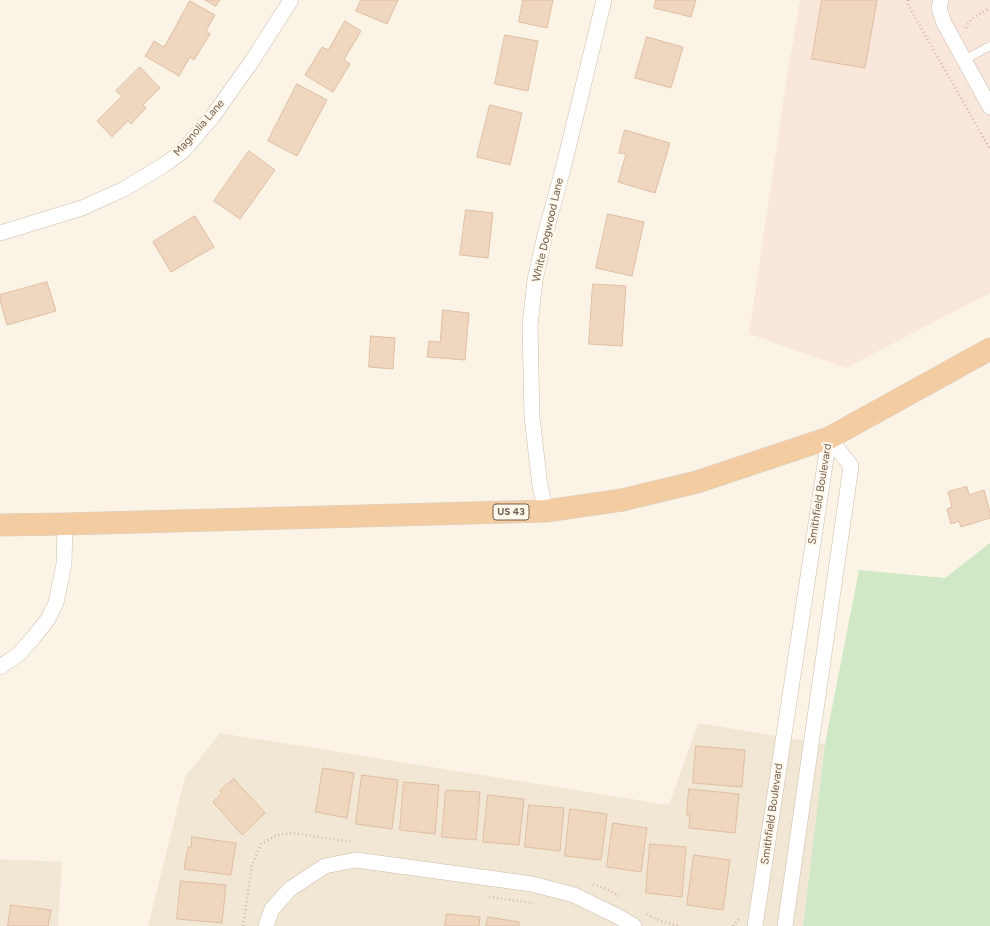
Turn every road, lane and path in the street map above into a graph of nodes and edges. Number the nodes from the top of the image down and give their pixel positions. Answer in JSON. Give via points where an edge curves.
{"nodes":[{"id":1,"x":291,"y":0,"type":"edge"},
{"id":2,"x":604,"y":0,"type":"edge"},
{"id":3,"x":908,"y":0,"type":"edge"},
{"id":4,"x":941,"y":0,"type":"edge"},
{"id":5,"x":990,"y":46,"type":"edge"},
{"id":6,"x":964,"y":60,"type":"junction"},
{"id":7,"x":990,"y":107,"type":"edge"},
{"id":8,"x":990,"y":149,"type":"edge"},
{"id":9,"x":0,"y":233,"type":"edge"},
{"id":10,"x":990,"y":349,"type":"edge"},
{"id":11,"x":829,"y":438,"type":"junction"},
{"id":12,"x":546,"y":511,"type":"junction"},
{"id":13,"x":65,"y":524,"type":"junction"},
{"id":14,"x":0,"y":525,"type":"edge"},
{"id":15,"x":0,"y":667,"type":"edge"},
{"id":16,"x":266,"y":926,"type":"edge"},
{"id":17,"x":634,"y":926,"type":"edge"},
{"id":18,"x":756,"y":926,"type":"edge"},
{"id":19,"x":784,"y":926,"type":"edge"}],
"edges":[{"from":1,"to":9,"type":"street","name":"Magnolia Lane","via":[[213,116],[183,151],[124,189],[82,208]]},
{"from":2,"to":12,"type":"street","name":"White Dogwood Lane","via":[[563,169],[544,234],[535,280],[530,325],[532,417],[540,486]]},
{"from":3,"to":8,"type":"path","via":[[908,5]]},
{"from":4,"to":6,"type":"street","via":[[939,8],[944,23]]},
{"from":5,"to":6,"type":"lane"},
{"from":6,"to":7,"type":"street"},
{"from":10,"to":11,"type":"highway","number":"US 43"},
{"from":11,"to":12,"type":"highway","number":"US 43","via":[[697,482],[622,500]]},
{"from":11,"to":18,"type":"street","name":"Smithfield Boulevard"},
{"from":11,"to":19,"type":"street","name":"Smithfield Boulevard","via":[[851,466]]},
{"from":12,"to":13,"type":"highway","number":"US 43"},
{"from":13,"to":14,"type":"highway","number":"US 43"},
{"from":13,"to":15,"type":"street","via":[[64,564],[56,603],[34,637],[19,654]]},
{"from":16,"to":17,"type":"street","via":[[272,909],[290,889],[325,866],[356,860],[532,884],[574,895]]}]}
